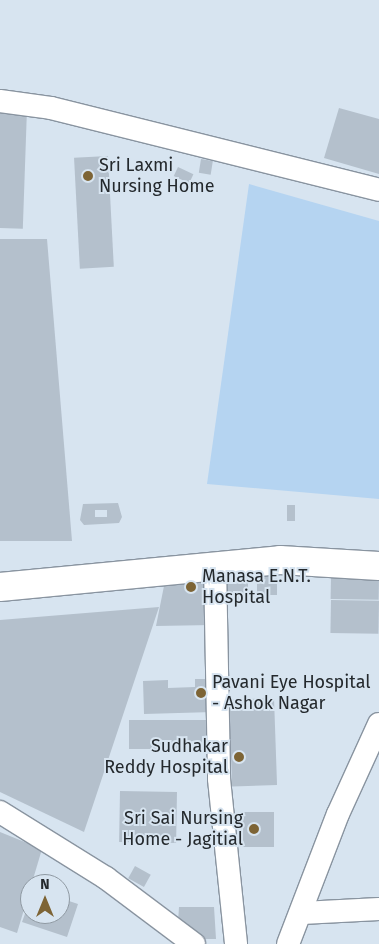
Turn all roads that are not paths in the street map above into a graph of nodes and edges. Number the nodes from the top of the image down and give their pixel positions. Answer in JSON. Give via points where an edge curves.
{"nodes":[{"id":1,"x":0,"y":102,"type":"edge"},
{"id":2,"x":379,"y":190,"type":"edge"},
{"id":3,"x":215,"y":565,"type":"junction"},
{"id":4,"x":379,"y":566,"type":"edge"},
{"id":5,"x":0,"y":587,"type":"edge"},
{"id":6,"x":379,"y":724,"type":"edge"},
{"id":7,"x":0,"y":812,"type":"edge"},
{"id":8,"x":379,"y":909,"type":"edge"},
{"id":9,"x":302,"y":913,"type":"junction"},
{"id":10,"x":194,"y":944,"type":"edge"},
{"id":11,"x":236,"y":944,"type":"edge"},
{"id":12,"x":288,"y":944,"type":"edge"}],
"edges":[{"from":1,"to":2,"type":"street","via":[[51,108]]},
{"from":3,"to":4,"type":"main road","via":[[280,560]]},
{"from":3,"to":5,"type":"main road"},
{"from":3,"to":11,"type":"street","via":[[219,779]]},
{"from":6,"to":9,"type":"street","via":[[338,814]]},
{"from":7,"to":10,"type":"street","via":[[106,878]]},
{"from":8,"to":9,"type":"street"},
{"from":9,"to":12,"type":"street"}]}
